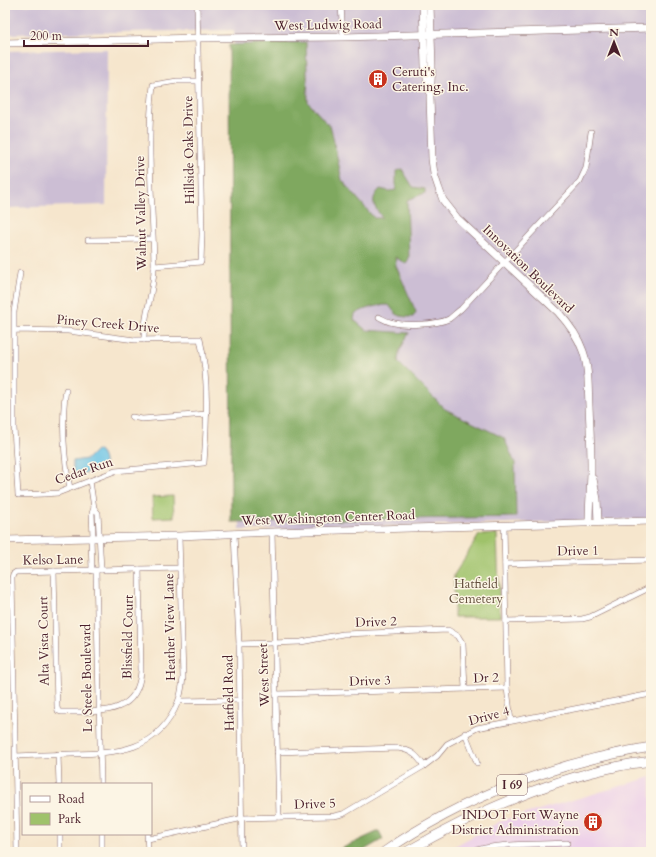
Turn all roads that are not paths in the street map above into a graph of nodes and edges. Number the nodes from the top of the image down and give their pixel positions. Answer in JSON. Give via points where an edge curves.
{"nodes":[{"id":1,"x":197,"y":5,"type":"edge"},
{"id":2,"x":341,"y":5,"type":"edge"},
{"id":3,"x":423,"y":5,"type":"edge"},
{"id":4,"x":430,"y":5,"type":"edge"},
{"id":5,"x":651,"y":28,"type":"edge"},
{"id":6,"x":428,"y":35,"type":"junction"},
{"id":7,"x":342,"y":37,"type":"junction"},
{"id":8,"x":198,"y":38,"type":"junction"},
{"id":9,"x":5,"y":43,"type":"edge"},
{"id":10,"x":198,"y":80,"type":"junction"},
{"id":11,"x":591,"y":132,"type":"dead end"},
{"id":12,"x":152,"y":239,"type":"junction"},
{"id":13,"x":88,"y":240,"type":"dead end"},
{"id":14,"x":505,"y":262,"type":"junction"},
{"id":15,"x":154,"y":266,"type":"junction"},
{"id":16,"x":20,"y":273,"type":"dead end"},
{"id":17,"x":379,"y":317,"type":"dead end"},
{"id":18,"x":14,"y":330,"type":"junction"},
{"id":19,"x":144,"y":340,"type":"junction"},
{"id":20,"x":66,"y":390,"type":"dead end"},
{"id":21,"x":207,"y":414,"type":"junction"},
{"id":22,"x":132,"y":416,"type":"dead end"},
{"id":23,"x":591,"y":467,"type":"junction"},
{"id":24,"x":90,"y":481,"type":"junction"},
{"id":25,"x":70,"y":488,"type":"junction"},
{"id":26,"x":651,"y":521,"type":"edge"},
{"id":27,"x":589,"y":522,"type":"junction"},
{"id":28,"x":598,"y":522,"type":"junction"},
{"id":29,"x":504,"y":526,"type":"junction"},
{"id":30,"x":272,"y":532,"type":"junction"},
{"id":31,"x":234,"y":533,"type":"junction"},
{"id":32,"x":179,"y":536,"type":"junction"},
{"id":33,"x":94,"y":537,"type":"junction"},
{"id":34,"x":5,"y":540,"type":"edge"},
{"id":35,"x":651,"y":560,"type":"edge"},
{"id":36,"x":505,"y":564,"type":"junction"},
{"id":37,"x":180,"y":568,"type":"junction"},
{"id":38,"x":139,"y":569,"type":"junction"},
{"id":39,"x":96,"y":570,"type":"junction"},
{"id":40,"x":54,"y":571,"type":"junction"},
{"id":41,"x":651,"y":587,"type":"edge"},
{"id":42,"x":506,"y":621,"type":"junction"},
{"id":43,"x":274,"y":643,"type":"junction"},
{"id":44,"x":239,"y":644,"type":"junction"},
{"id":45,"x":507,"y":688,"type":"junction"},
{"id":46,"x":465,"y":689,"type":"junction"},
{"id":47,"x":276,"y":694,"type":"junction"},
{"id":48,"x":651,"y":694,"type":"edge"},
{"id":49,"x":240,"y":700,"type":"junction"},
{"id":50,"x":179,"y":701,"type":"junction"},
{"id":51,"x":58,"y":710,"type":"joint"},
{"id":52,"x":99,"y":711,"type":"junction"},
{"id":53,"x":511,"y":721,"type":"junction"},
{"id":54,"x":465,"y":734,"type":"junction"},
{"id":55,"x":651,"y":747,"type":"edge"},
{"id":56,"x":277,"y":752,"type":"junction"},
{"id":57,"x":58,"y":754,"type":"junction"},
{"id":58,"x":100,"y":754,"type":"junction"},
{"id":59,"x":16,"y":756,"type":"junction"},
{"id":60,"x":651,"y":761,"type":"edge"},
{"id":61,"x":477,"y":763,"type":"dead end"},
{"id":62,"x":424,"y":766,"type":"junction"},
{"id":63,"x":59,"y":783,"type":"edge"},
{"id":64,"x":101,"y":783,"type":"edge"},
{"id":65,"x":279,"y":817,"type":"junction"},
{"id":66,"x":242,"y":818,"type":"junction"},
{"id":67,"x":60,"y":835,"type":"edge"},
{"id":68,"x":102,"y":835,"type":"edge"},
{"id":69,"x":148,"y":836,"type":"edge"},
{"id":70,"x":567,"y":843,"type":"dead end"},
{"id":71,"x":17,"y":852,"type":"edge"},
{"id":72,"x":60,"y":852,"type":"edge"},
{"id":73,"x":102,"y":852,"type":"edge"},
{"id":74,"x":148,"y":852,"type":"edge"},
{"id":75,"x":242,"y":852,"type":"edge"},
{"id":76,"x":384,"y":852,"type":"edge"},
{"id":77,"x":406,"y":852,"type":"edge"},
{"id":78,"x":468,"y":852,"type":"edge"}],
"edges":[{"from":1,"to":8,"type":"street","name":"Hillside Oaks Drive"},
{"from":2,"to":7,"type":"street"},
{"from":3,"to":6,"type":"main road","name":"Innovation Boulevard"},
{"from":4,"to":6,"type":"main road","name":"Innovation Boulevard"},
{"from":5,"to":6,"type":"main road","name":"West Ludwig Road"},
{"from":6,"to":7,"type":"main road","name":"West Ludwig Road"},
{"from":6,"to":14,"type":"main road","name":"Innovation Boulevard","via":[[432,66],[430,97],[434,174],[444,200],[457,218]]},
{"from":7,"to":8,"type":"main road","name":"West Ludwig Road"},
{"from":8,"to":9,"type":"main road","name":"West Ludwig Road"},
{"from":8,"to":10,"type":"street","name":"Hillside Oaks Drive"},
{"from":10,"to":12,"type":"street","name":"Walnut Valley Drive","via":[[153,85],[150,111]]},
{"from":10,"to":15,"type":"street","name":"Hillside Oaks Drive","via":[[201,262]]},
{"from":11,"to":14,"type":"street","via":[[586,168],[580,181]]},
{"from":12,"to":13,"type":"street"},
{"from":12,"to":15,"type":"street","name":"Walnut Valley Drive"},
{"from":14,"to":17,"type":"street","via":[[461,309],[440,322],[400,324]]},
{"from":14,"to":23,"type":"main road","name":"Innovation Boulevard","via":[[566,321],[583,350],[587,364]]},
{"from":15,"to":19,"type":"street","name":"Walnut Valley Drive"},
{"from":16,"to":18,"type":"street"},
{"from":18,"to":19,"type":"street","name":"Piney Creek Drive","via":[[68,331]]},
{"from":18,"to":25,"type":"street","name":"Cedar Run","via":[[14,428],[18,495],[51,494]]},
{"from":19,"to":21,"type":"street","name":"Piney Creek Drive","via":[[200,339],[205,360]]},
{"from":20,"to":25,"type":"street","via":[[64,432]]},
{"from":21,"to":22,"type":"street","via":[[142,418]]},
{"from":21,"to":24,"type":"street","name":"Cedar Run","via":[[204,464],[115,471]]},
{"from":23,"to":27,"type":"main road","name":"Innovation Boulevard"},
{"from":23,"to":28,"type":"main road","name":"Innovation Boulevard"},
{"from":24,"to":25,"type":"street","name":"Cedar Run"},
{"from":24,"to":33,"type":"street","via":[[94,508]]},
{"from":26,"to":28,"type":"main road","name":"West Washington Center Road"},
{"from":27,"to":28,"type":"main road","name":"West Washington Center Road"},
{"from":27,"to":29,"type":"main road","name":"West Washington Center Road"},
{"from":29,"to":30,"type":"main road","name":"West Washington Center Road"},
{"from":29,"to":36,"type":"street"},
{"from":30,"to":31,"type":"main road","name":"West Washington Center Road"},
{"from":30,"to":43,"type":"street","name":"West Street"},
{"from":31,"to":32,"type":"main road","name":"West Washington Center Road"},
{"from":31,"to":44,"type":"street","name":"Hatfield Road"},
{"from":32,"to":33,"type":"main road","name":"West Washington Center Road"},
{"from":32,"to":37,"type":"street","name":"Heather View Lane"},
{"from":33,"to":34,"type":"main road","name":"West Washington Center Road"},
{"from":33,"to":39,"type":"street","name":"Le Steele Boulevard"},
{"from":33,"to":39,"type":"street","name":"Le Steele Boulevard"},
{"from":35,"to":36,"type":"street","name":"Drive 1"},
{"from":36,"to":42,"type":"street"},
{"from":37,"to":38,"type":"street","name":"Kelso Lane"},
{"from":37,"to":50,"type":"street","name":"Heather View Lane","via":[[183,678]]},
{"from":38,"to":39,"type":"street","name":"Kelso Lane"},
{"from":38,"to":52,"type":"street","name":"Blissfield Court","via":[[140,681],[131,699],[123,706]]},
{"from":39,"to":40,"type":"street","name":"Kelso Lane"},
{"from":39,"to":52,"type":"street","name":"Le Steele Boulevard"},
{"from":40,"to":51,"type":"street","name":"Alta Vista Court"},
{"from":40,"to":59,"type":"street","name":"Kelso Lane","via":[[16,572],[12,578]]},
{"from":41,"to":42,"type":"street","via":[[582,619]]},
{"from":42,"to":45,"type":"street"},
{"from":43,"to":44,"type":"street","name":"Drive 2"},
{"from":43,"to":46,"type":"street","name":"Drive 2","via":[[301,642],[343,634],[448,630],[458,636],[464,644]]},
{"from":43,"to":47,"type":"street","name":"West Street"},
{"from":44,"to":49,"type":"street","name":"Hatfield Road"},
{"from":45,"to":46,"type":"street","name":"Dr 2"},
{"from":45,"to":53,"type":"street"},
{"from":46,"to":47,"type":"street","name":"Drive 3"},
{"from":47,"to":56,"type":"street","name":"West Street"},
{"from":48,"to":53,"type":"street","name":"Drive 4"},
{"from":49,"to":50,"type":"street"},
{"from":49,"to":66,"type":"street","name":"Hatfield Road"},
{"from":50,"to":58,"type":"street","name":"Heather View Lane","via":[[167,724],[150,739],[117,752]]},
{"from":51,"to":52,"type":"street","name":"Blissfield Court"},
{"from":52,"to":58,"type":"street","name":"Le Steele Boulevard"},
{"from":53,"to":54,"type":"street","name":"Drive 4","via":[[477,728]]},
{"from":54,"to":61,"type":"street"},
{"from":54,"to":62,"type":"street","name":"Drive 4","via":[[447,744]]},
{"from":55,"to":76,"type":"highway","number":"I 69","via":[[586,761],[517,783],[457,809]]},
{"from":56,"to":62,"type":"street","via":[[398,748],[416,755]]},
{"from":56,"to":65,"type":"street","name":"West Street"},
{"from":57,"to":58,"type":"street","name":"Heather View Lane"},
{"from":57,"to":59,"type":"street","name":"Heather View Lane"},
{"from":57,"to":63,"type":"street"},
{"from":58,"to":64,"type":"street","name":"Le Steele Boulevard"},
{"from":59,"to":71,"type":"street","name":"Kelso Lane"},
{"from":60,"to":77,"type":"highway","number":"I 69","via":[[582,775],[522,795],[460,822]]},
{"from":62,"to":65,"type":"street","name":"Drive 5","via":[[343,814]]},
{"from":65,"to":66,"type":"street","name":"Drive 5"},
{"from":66,"to":69,"type":"street","name":"Drive 5"},
{"from":66,"to":75,"type":"street","name":"Hatfield Road"},
{"from":67,"to":72,"type":"street"},
{"from":68,"to":73,"type":"street"},
{"from":69,"to":74,"type":"street"},
{"from":70,"to":78,"type":"street","via":[[480,848]]}]}
